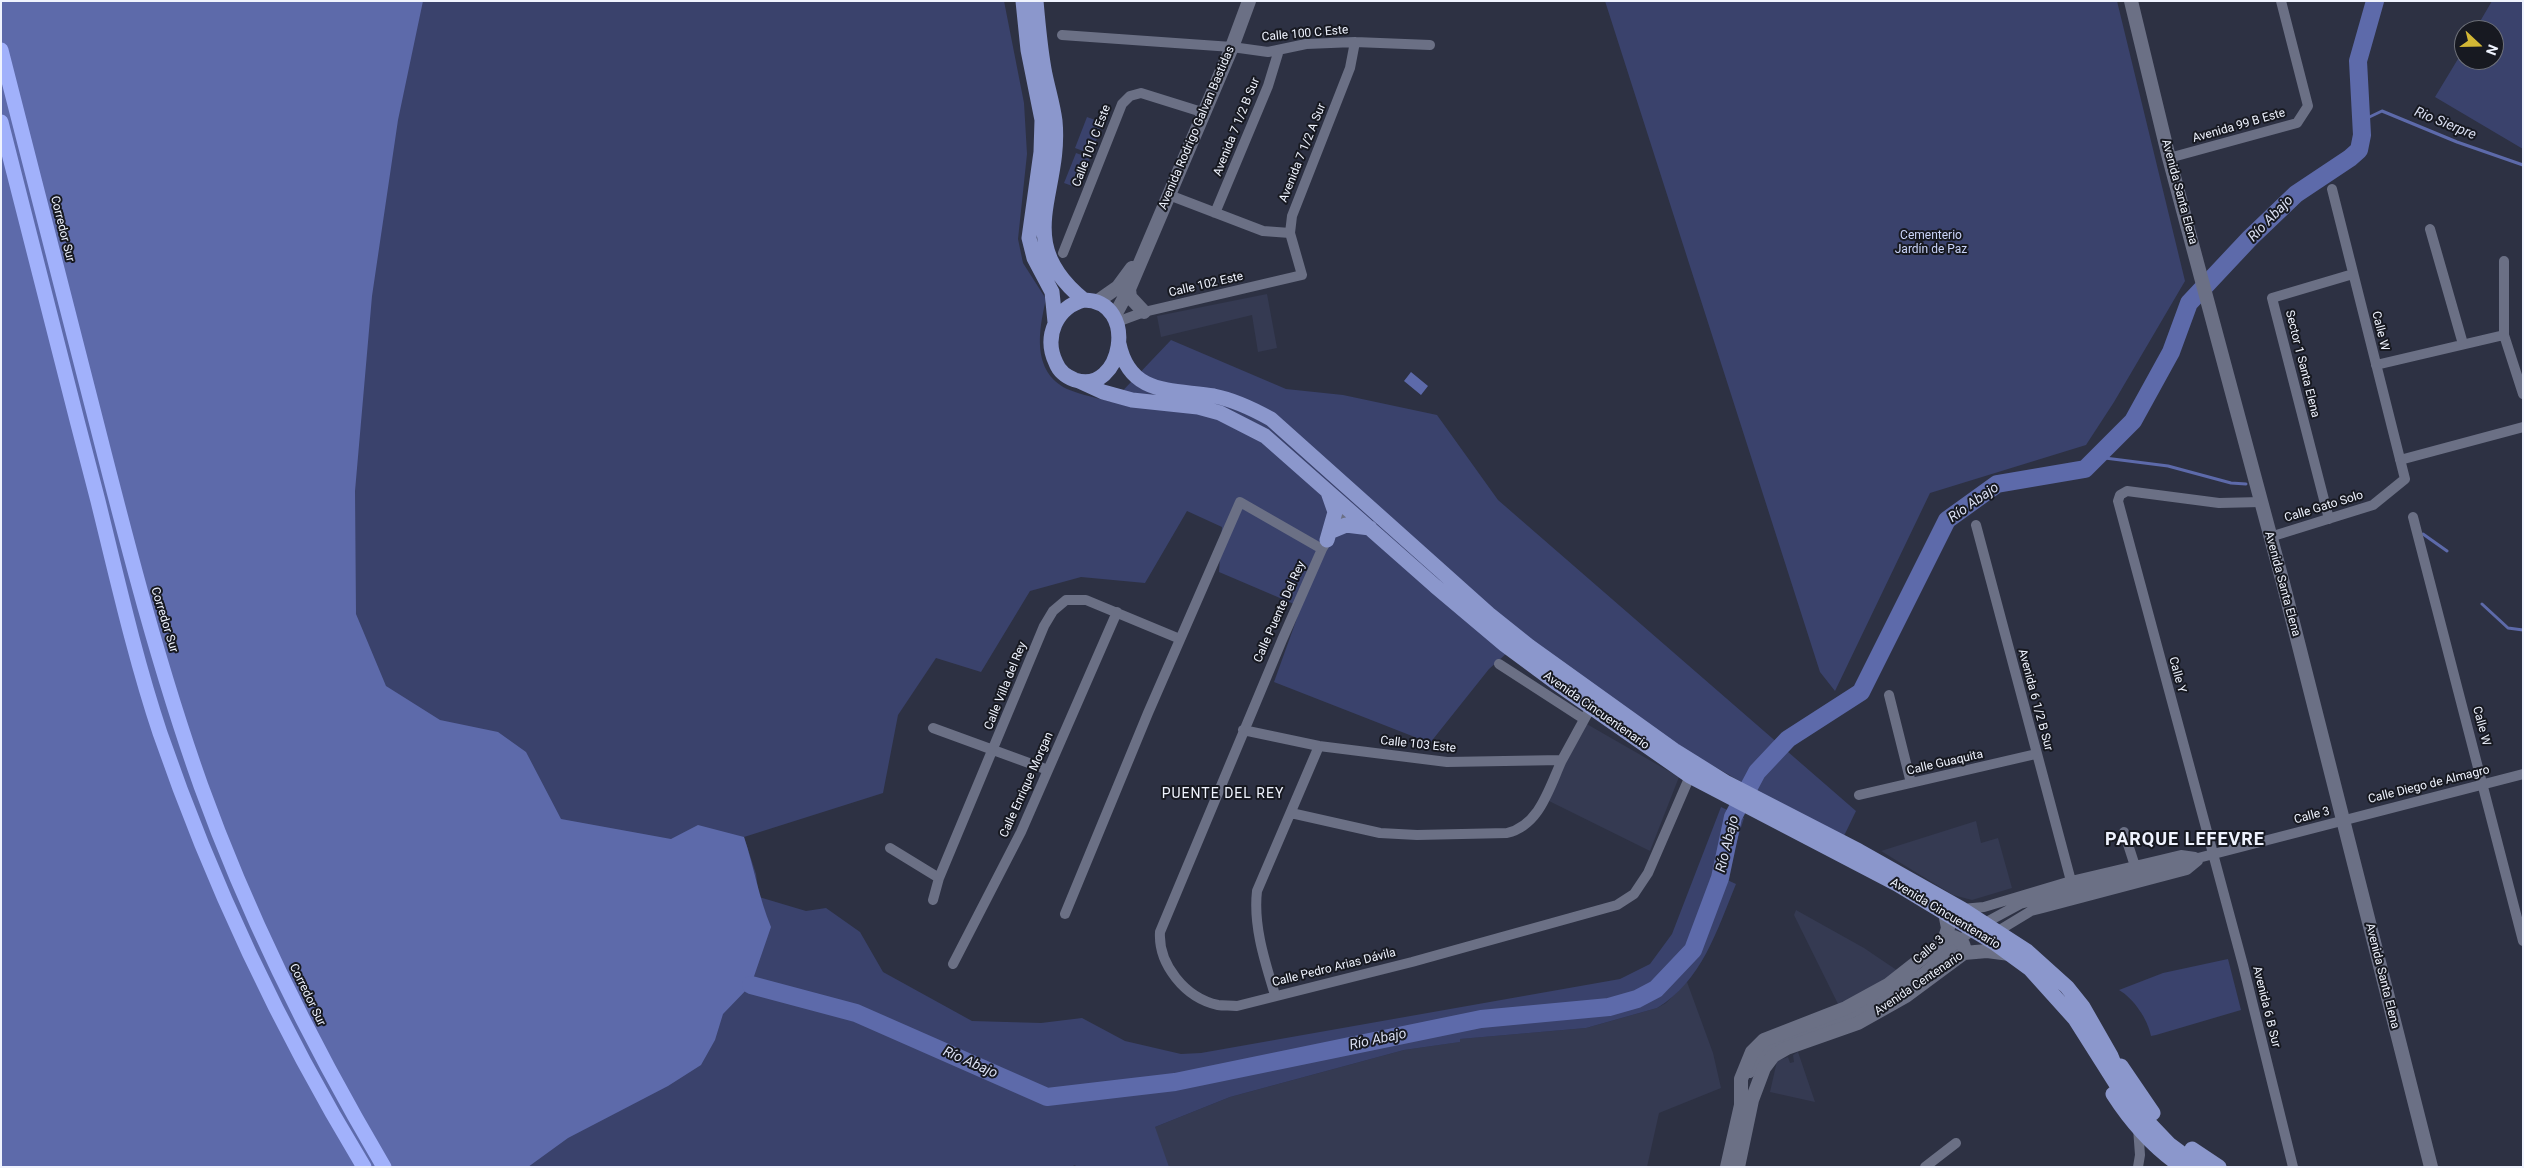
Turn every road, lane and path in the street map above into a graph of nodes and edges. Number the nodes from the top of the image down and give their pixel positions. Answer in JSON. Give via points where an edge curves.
{"nodes":[{"id":1,"x":1023,"y":1,"type":"edge"},
{"id":2,"x":1036,"y":1,"type":"edge"},
{"id":3,"x":1249,"y":1,"type":"edge"},
{"id":4,"x":2131,"y":1,"type":"edge"},
{"id":5,"x":2281,"y":1,"type":"edge"},
{"id":6,"x":1062,"y":35,"type":"dead end"},
{"id":7,"x":1355,"y":42,"type":"junction"},
{"id":8,"x":1430,"y":45,"type":"dead end"},
{"id":9,"x":1232,"y":47,"type":"junction"},
{"id":10,"x":1,"y":50,"type":"edge"},
{"id":11,"x":1279,"y":50,"type":"junction"},
{"id":12,"x":1205,"y":112,"type":"junction"},
{"id":13,"x":1,"y":122,"type":"edge"},
{"id":14,"x":2169,"y":158,"type":"junction"},
{"id":15,"x":2332,"y":189,"type":"dead end"},
{"id":16,"x":1168,"y":195,"type":"junction"},
{"id":17,"x":1215,"y":213,"type":"junction"},
{"id":18,"x":2430,"y":229,"type":"dead end"},
{"id":19,"x":1290,"y":233,"type":"junction"},
{"id":20,"x":1063,"y":253,"type":"dead end"},
{"id":21,"x":1144,"y":254,"type":"junction"},
{"id":22,"x":2504,"y":261,"type":"dead end"},
{"id":23,"x":2354,"y":274,"type":"junction"},
{"id":24,"x":1302,"y":275,"type":"joint"},
{"id":25,"x":1129,"y":288,"type":"junction"},
{"id":26,"x":1091,"y":300,"type":"junction"},
{"id":27,"x":1144,"y":312,"type":"junction"},
{"id":28,"x":1116,"y":320,"type":"junction"},
{"id":29,"x":1055,"y":322,"type":"junction"},
{"id":30,"x":2504,"y":335,"type":"junction"},
{"id":31,"x":1119,"y":344,"type":"junction"},
{"id":32,"x":2463,"y":344,"type":"junction"},
{"id":33,"x":2376,"y":365,"type":"junction"},
{"id":34,"x":1079,"y":382,"type":"junction"},
{"id":35,"x":2523,"y":394,"type":"edge"},
{"id":36,"x":1255,"y":410,"type":"junction"},
{"id":37,"x":2523,"y":427,"type":"edge"},
{"id":38,"x":2400,"y":460,"type":"junction"},
{"id":39,"x":2405,"y":479,"type":"joint"},
{"id":40,"x":1327,"y":490,"type":"junction"},
{"id":41,"x":2261,"y":502,"type":"junction"},
{"id":42,"x":1347,"y":508,"type":"junction"},
{"id":43,"x":2413,"y":518,"type":"dead end"},
{"id":44,"x":2329,"y":519,"type":"junction"},
{"id":45,"x":1976,"y":525,"type":"dead end"},
{"id":46,"x":1370,"y":528,"type":"junction"},
{"id":47,"x":2270,"y":537,"type":"junction"},
{"id":48,"x":1328,"y":540,"type":"junction"},
{"id":49,"x":1117,"y":612,"type":"junction"},
{"id":50,"x":1180,"y":639,"type":"junction"},
{"id":51,"x":1498,"y":664,"type":"dead end"},
{"id":52,"x":1889,"y":695,"type":"dead end"},
{"id":53,"x":1588,"y":713,"type":"junction"},
{"id":54,"x":933,"y":728,"type":"dead end"},
{"id":55,"x":1243,"y":730,"type":"junction"},
{"id":56,"x":1319,"y":746,"type":"junction"},
{"id":57,"x":993,"y":750,"type":"junction"},
{"id":58,"x":2036,"y":754,"type":"junction"},
{"id":59,"x":1562,"y":760,"type":"junction"},
{"id":60,"x":1048,"y":770,"type":"junction"},
{"id":61,"x":2523,"y":774,"type":"edge"},
{"id":62,"x":1690,"y":776,"type":"junction"},
{"id":63,"x":1910,"y":783,"type":"junction"},
{"id":64,"x":2483,"y":784,"type":"junction"},
{"id":65,"x":1724,"y":788,"type":"junction"},
{"id":66,"x":1859,"y":795,"type":"dead end"},
{"id":67,"x":1750,"y":803,"type":"junction"},
{"id":68,"x":1291,"y":812,"type":"junction"},
{"id":69,"x":2342,"y":820,"type":"junction"},
{"id":70,"x":2124,"y":832,"type":"dead end"},
{"id":71,"x":890,"y":848,"type":"dead end"},
{"id":72,"x":2213,"y":855,"type":"junction"},
{"id":73,"x":2201,"y":858,"type":"junction"},
{"id":74,"x":2135,"y":866,"type":"junction"},
{"id":75,"x":939,"y":878,"type":"junction"},
{"id":76,"x":2071,"y":881,"type":"junction"},
{"id":77,"x":933,"y":900,"type":"dead end"},
{"id":78,"x":1962,"y":909,"type":"junction"},
{"id":79,"x":1945,"y":913,"type":"junction"},
{"id":80,"x":1066,"y":914,"type":"dead end"},
{"id":81,"x":1998,"y":931,"type":"junction"},
{"id":82,"x":1944,"y":941,"type":"junction"},
{"id":83,"x":2523,"y":941,"type":"edge"},
{"id":84,"x":1964,"y":953,"type":"junction"},
{"id":85,"x":2010,"y":954,"type":"junction"},
{"id":86,"x":953,"y":964,"type":"dead end"},
{"id":87,"x":1275,"y":995,"type":"junction"},
{"id":88,"x":2107,"y":1060,"type":"junction"},
{"id":89,"x":1741,"y":1105,"type":"junction"},
{"id":90,"x":2138,"y":1127,"type":"junction"},
{"id":91,"x":1956,"y":1143,"type":"dead end"},
{"id":92,"x":364,"y":1167,"type":"edge"},
{"id":93,"x":384,"y":1167,"type":"edge"},
{"id":94,"x":1727,"y":1167,"type":"edge"},
{"id":95,"x":1738,"y":1167,"type":"edge"},
{"id":96,"x":1925,"y":1167,"type":"edge"},
{"id":97,"x":2140,"y":1167,"type":"edge"},
{"id":98,"x":2182,"y":1167,"type":"edge"},
{"id":99,"x":2200,"y":1167,"type":"edge"},
{"id":100,"x":2219,"y":1167,"type":"edge"},
{"id":101,"x":2293,"y":1167,"type":"edge"},
{"id":102,"x":2432,"y":1167,"type":"edge"}],
"edges":[{"from":1,"to":29,"type":"main road","via":[[1028,50],[1042,120],[1041,152],[1029,238],[1034,258],[1052,292]]},
{"from":2,"to":26,"type":"main road","via":[[1044,70],[1055,121],[1043,237],[1061,278]]},
{"from":3,"to":9,"type":"street","name":"Avenida Rodrigo Galvan Bastidas"},
{"from":4,"to":14,"type":"street","name":"Avenida Santa Elena"},
{"from":5,"to":14,"type":"street","name":"Avenida 99 B Este","via":[[2308,106],[2296,123]]},
{"from":6,"to":9,"type":"street","name":"Calle 100 C Este"},
{"from":7,"to":8,"type":"street","name":"Calle 100 C Este"},
{"from":7,"to":11,"type":"street","name":"Calle 100 C Este","via":[[1306,44]]},
{"from":7,"to":19,"type":"street","name":"Avenida 7 1/2 A Sur","via":[[1350,68],[1292,216]]},
{"from":9,"to":11,"type":"street","name":"Calle 100 C Este","via":[[1268,52]]},
{"from":9,"to":12,"type":"street","name":"Avenida Rodrigo Galvan Bastidas"},
{"from":10,"to":93,"type":"highway","name":"Corredor Sur","via":[[140,593],[180,726],[226,850],[265,942],[336,1085]]},
{"from":11,"to":17,"type":"street","name":"Avenida 7 1/2 B Sur","via":[[1268,86]]},
{"from":12,"to":16,"type":"street","name":"Avenida Rodrigo Galvan Bastidas"},
{"from":12,"to":20,"type":"street","name":"Calle 101 C Este","via":[[1141,93],[1130,96],[1122,104]]},
{"from":13,"to":92,"type":"highway","via":[[119,587],[160,731],[246,946],[287,1030]]},
{"from":14,"to":41,"type":"street","name":"Avenida Santa Elena"},
{"from":15,"to":23,"type":"street","name":"Calle W"},
{"from":16,"to":17,"type":"street"},
{"from":16,"to":21,"type":"street","name":"Avenida Rodrigo Galvan Bastidas"},
{"from":17,"to":19,"type":"street","via":[[1263,231]]},
{"from":18,"to":32,"type":"street"},
{"from":19,"to":24,"type":"street","name":"Avenida 7 1/2 A Sur"},
{"from":21,"to":25,"type":"street","name":"Avenida Rodrigo Galvan Bastidas"},
{"from":21,"to":26,"type":"street","name":"Avenida Rodrigo Galvan Bastidas","via":[[1118,287]]},
{"from":22,"to":30,"type":"street"},
{"from":23,"to":33,"type":"street","name":"Calle W"},
{"from":23,"to":44,"type":"street","name":"Sector 1 Santa Elena","via":[[2272,298]]},
{"from":24,"to":27,"type":"street","name":"Calle 102 Este"},
{"from":25,"to":27,"type":"street","via":[[1130,298]]},
{"from":25,"to":28,"type":"street","name":"Avenida Rodrigo Galvan Bastidas"},
{"from":26,"to":28,"type":"main road","via":[[1107,307]]},
{"from":26,"to":29,"type":"main road","via":[[1065,308]]},
{"from":27,"to":28,"type":"street","name":"Calle 102 Este"},
{"from":28,"to":31,"type":"main road"},
{"from":29,"to":34,"type":"main road","via":[[1051,343],[1056,364],[1065,375]]},
{"from":30,"to":32,"type":"street"},
{"from":30,"to":35,"type":"street"},
{"from":31,"to":34,"type":"main road","via":[[1115,360],[1104,375],[1093,381]]},
{"from":31,"to":36,"type":"main road","name":"Avenida Cincuentenario","via":[[1128,371],[1146,384],[1159,389],[1216,396]]},
{"from":32,"to":33,"type":"street"},
{"from":33,"to":38,"type":"street","name":"Calle W"},
{"from":34,"to":40,"type":"main road","name":"Avenida Cincuentenario","via":[[1132,400],[1198,407],[1231,418],[1265,436]]},
{"from":36,"to":42,"type":"main road","via":[[1339,488]]},
{"from":36,"to":65,"type":"main road","name":"Avenida Cincuentenario","via":[[1284,429],[1528,646]]},
{"from":37,"to":38,"type":"street"},
{"from":38,"to":39,"type":"street","name":"Calle W"},
{"from":39,"to":44,"type":"street","name":"Calle Gato Solo","via":[[2373,506]]},
{"from":40,"to":42,"type":"main road","name":"Avenida Cincuentenario"},
{"from":40,"to":48,"type":"main road","via":[[1335,512]]},
{"from":41,"to":47,"type":"street","name":"Avenida Santa Elena"},
{"from":41,"to":72,"type":"street","name":"Calle Y","via":[[2219,504],[2127,491],[2120,495],[2118,501]]},
{"from":42,"to":46,"type":"main road","name":"Avenida Cincuentenario"},
{"from":42,"to":48,"type":"street","name":"Calle Puente Del Rey"},
{"from":43,"to":64,"type":"street","name":"Calle W"},
{"from":44,"to":47,"type":"street","name":"Calle Gato Solo"},
{"from":45,"to":58,"type":"street","name":"Avenida 6 1/2 B Sur"},
{"from":46,"to":48,"type":"main road","via":[[1346,525]]},
{"from":46,"to":53,"type":"main road","name":"Avenida Cincuentenario"},
{"from":47,"to":69,"type":"street","name":"Avenida Santa Elena"},
{"from":48,"to":50,"type":"street","via":[[1240,502]]},
{"from":48,"to":55,"type":"street","name":"Calle Puente Del Rey"},
{"from":49,"to":50,"type":"street","name":"Calle Villa del Rey"},
{"from":49,"to":57,"type":"street","name":"Calle Villa del Rey","via":[[1086,600],[1066,600],[1053,611]]},
{"from":49,"to":60,"type":"street","name":"Calle Enrique Morgan"},
{"from":50,"to":80,"type":"street"},
{"from":51,"to":53,"type":"street"},
{"from":52,"to":63,"type":"street"},
{"from":53,"to":59,"type":"street"},
{"from":53,"to":62,"type":"main road","name":"Avenida Cincuentenario"},
{"from":54,"to":57,"type":"street"},
{"from":55,"to":56,"type":"street","name":"Calle 103 Este"},
{"from":55,"to":87,"type":"street","name":"Calle Pedro Arias Dávila","via":[[1160,932],[1161,950],[1176,976],[1189,990],[1218,1005],[1237,1006]]},
{"from":56,"to":59,"type":"street","name":"Calle 103 Este","via":[[1447,762]]},
{"from":56,"to":68,"type":"street"},
{"from":57,"to":60,"type":"street"},
{"from":57,"to":75,"type":"street","name":"Calle Villa del Rey"},
{"from":58,"to":63,"type":"street","name":"Calle Guaquita"},
{"from":58,"to":76,"type":"street","name":"Avenida 6 1/2 B Sur"},
{"from":59,"to":68,"type":"street","via":[[1534,817],[1518,830],[1506,833],[1380,833]]},
{"from":60,"to":86,"type":"street","name":"Calle Enrique Morgan","via":[[1021,832]]},
{"from":61,"to":64,"type":"street","name":"Calle Diego de Almagro"},
{"from":62,"to":65,"type":"main road","name":"Avenida Cincuentenario"},
{"from":62,"to":87,"type":"street","name":"Calle Pedro Arias Dávila","via":[[1648,873],[1634,894],[1616,906],[1412,962]]},
{"from":63,"to":66,"type":"street","name":"Calle Guaquita"},
{"from":64,"to":69,"type":"street","name":"Calle Diego de Almagro"},
{"from":64,"to":83,"type":"street","name":"Calle W"},
{"from":65,"to":67,"type":"main road","name":"Avenida Cincuentenario"},
{"from":67,"to":78,"type":"main road","name":"Avenida Cincuentenario","via":[[1867,856]]},
{"from":67,"to":79,"type":"main road","name":"Avenida Cincuentenario"},
{"from":68,"to":87,"type":"street","via":[[1261,878],[1255,908]]},
{"from":69,"to":72,"type":"street","name":"Calle 3"},
{"from":69,"to":102,"type":"street","name":"Avenida Santa Elena"},
{"from":70,"to":74,"type":"street"},
{"from":71,"to":75,"type":"street"},
{"from":72,"to":73,"type":"street","name":"Calle 3"},
{"from":72,"to":101,"type":"street","name":"Avenida 6 B Sur"},
{"from":73,"to":74,"type":"street","name":"Calle 3","via":[[2181,855]]},
{"from":73,"to":81,"type":"street","name":"Calle 3","via":[[2186,870],[2031,911]]},
{"from":73,"to":89,"type":"street","name":"Calle 3","via":[[2034,899],[2007,910],[1972,930],[1924,972],[1875,1002],[1773,1044],[1754,1064]]},
{"from":74,"to":76,"type":"street","name":"Calle 3"},
{"from":75,"to":77,"type":"street","name":"Calle Villa del Rey"},
{"from":76,"to":78,"type":"street","name":"Calle 3","via":[[1984,907]]},
{"from":78,"to":81,"type":"main road","name":"Avenida Cincuentenario"},
{"from":79,"to":82,"type":"street","name":"Avenida Centenario","via":[[1948,928]]},
{"from":79,"to":85,"type":"main road","name":"Avenida Cincuentenario"},
{"from":81,"to":88,"type":"main road","name":"Avenida Cincuentenario","via":[[2041,962],[2067,987],[2083,1008]]},
{"from":82,"to":84,"type":"street","via":[[1954,937],[1959,939]]},
{"from":82,"to":89,"type":"street","name":"Avenida Centenario","via":[[1888,985],[1846,1008],[1827,1012],[1756,1046],[1742,1071]]},
{"from":84,"to":85,"type":"street","name":"Avenida Centenario","via":[[1987,950]]},
{"from":84,"to":95,"type":"street","name":"Avenida Centenario","via":[[1906,996],[1858,1023],[1773,1056],[1764,1068],[1752,1100]]},
{"from":85,"to":88,"type":"main road","name":"Avenida Cincuentenario","via":[[2052,990]]},
{"from":88,"to":90,"type":"main road","name":"Avenida Cincuentenario","via":[[2103,1075],[2114,1096]]},
{"from":88,"to":99,"type":"main road","name":"Avenida Cincuentenario","via":[[2115,1068],[2132,1102],[2169,1144]]},
{"from":88,"to":100,"type":"main road","name":"Avenida Cincuentenario","via":[[2167,1128],[2185,1145]]},
{"from":89,"to":94,"type":"street","name":"Avenida Centenario"},
{"from":90,"to":97,"type":"street"},
{"from":90,"to":98,"type":"main road","name":"Avenida Cincuentenario"},
{"from":91,"to":96,"type":"street"}]}
